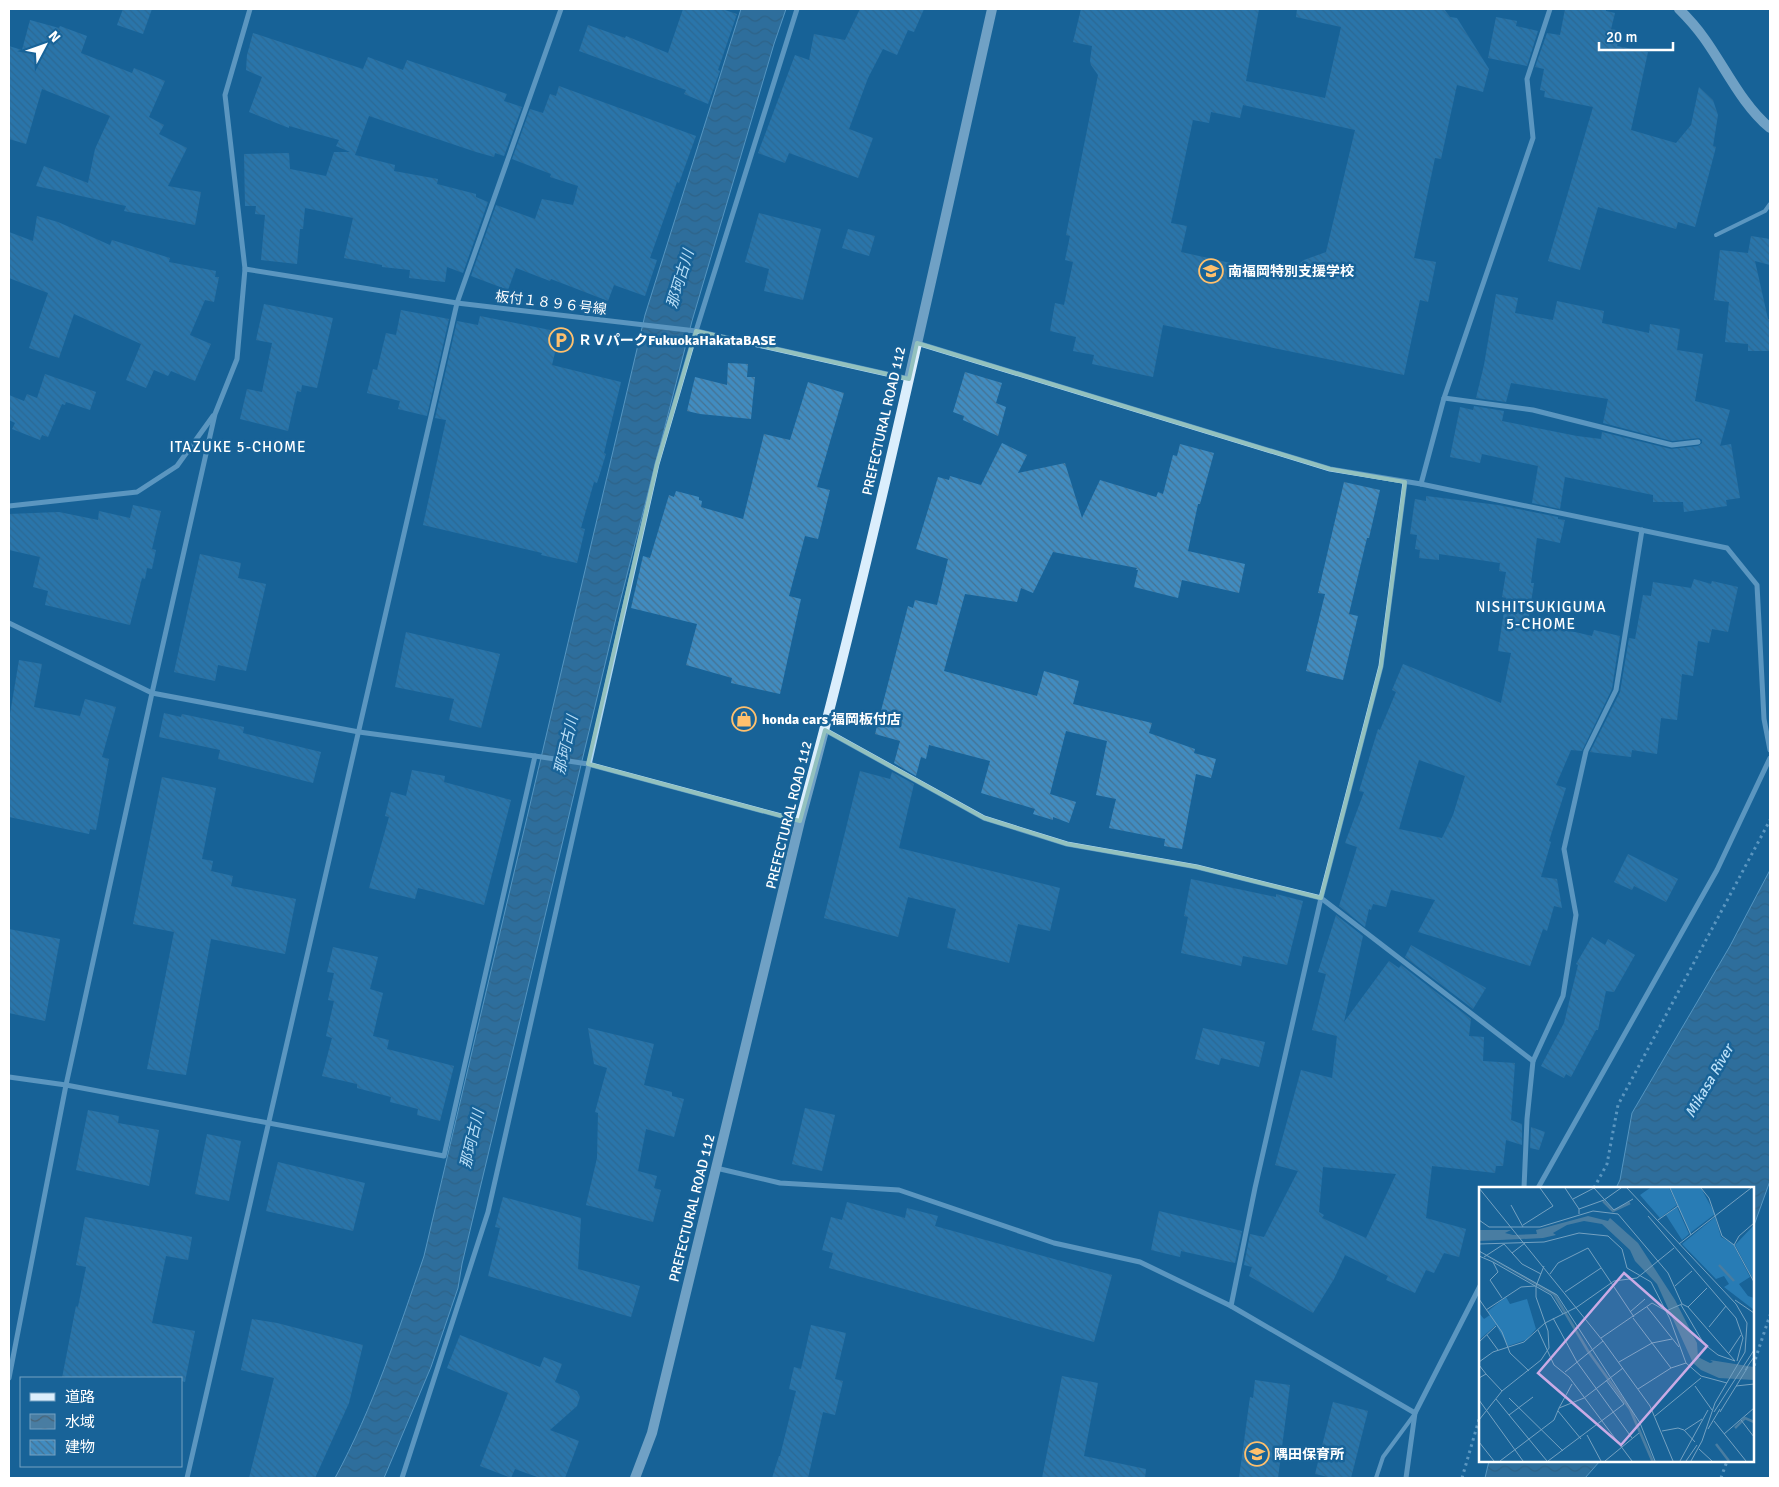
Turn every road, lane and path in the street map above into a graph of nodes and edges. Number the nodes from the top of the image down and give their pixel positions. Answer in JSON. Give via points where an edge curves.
{"nodes":[{"id":1,"x":250,"y":9,"type":"edge"},
{"id":2,"x":561,"y":9,"type":"edge"},
{"id":3,"x":797,"y":9,"type":"edge"},
{"id":4,"x":992,"y":9,"type":"edge"},
{"id":5,"x":1550,"y":9,"type":"edge"},
{"id":6,"x":1679,"y":9,"type":"edge"},
{"id":7,"x":1770,"y":128,"type":"edge"},
{"id":8,"x":1770,"y":204,"type":"edge"},
{"id":9,"x":1716,"y":235,"type":"dead end"},
{"id":10,"x":245,"y":268,"type":"junction"},
{"id":11,"x":457,"y":303,"type":"junction"},
{"id":12,"x":695,"y":331,"type":"junction"},
{"id":13,"x":917,"y":343,"type":"junction"},
{"id":14,"x":910,"y":379,"type":"junction"},
{"id":15,"x":1444,"y":398,"type":"junction"},
{"id":16,"x":215,"y":414,"type":"junction"},
{"id":17,"x":1698,"y":442,"type":"dead end"},
{"id":18,"x":1405,"y":482,"type":"junction"},
{"id":19,"x":1421,"y":484,"type":"junction"},
{"id":20,"x":9,"y":506,"type":"edge"},
{"id":21,"x":1642,"y":530,"type":"junction"},
{"id":22,"x":9,"y":623,"type":"edge"},
{"id":23,"x":152,"y":693,"type":"junction"},
{"id":24,"x":824,"y":730,"type":"junction"},
{"id":25,"x":359,"y":732,"type":"junction"},
{"id":26,"x":1770,"y":750,"type":"edge"},
{"id":27,"x":535,"y":756,"type":"junction"},
{"id":28,"x":1770,"y":758,"type":"edge"},
{"id":29,"x":588,"y":764,"type":"junction"},
{"id":30,"x":1770,"y":820,"type":"edge"},
{"id":31,"x":800,"y":821,"type":"junction"},
{"id":32,"x":1321,"y":898,"type":"junction"},
{"id":33,"x":1533,"y":1061,"type":"junction"},
{"id":34,"x":9,"y":1077,"type":"edge"},
{"id":35,"x":66,"y":1085,"type":"junction"},
{"id":36,"x":268,"y":1124,"type":"junction"},
{"id":37,"x":716,"y":1168,"type":"junction"},
{"id":38,"x":1524,"y":1187,"type":"edge"},
{"id":39,"x":1539,"y":1187,"type":"edge"},
{"id":40,"x":1595,"y":1187,"type":"edge"},
{"id":41,"x":1479,"y":1288,"type":"edge"},
{"id":42,"x":1231,"y":1306,"type":"junction"},
{"id":43,"x":1770,"y":1314,"type":"edge"},
{"id":44,"x":1754,"y":1367,"type":"edge"},
{"id":45,"x":9,"y":1378,"type":"edge"},
{"id":46,"x":1415,"y":1413,"type":"junction"},
{"id":47,"x":1479,"y":1419,"type":"edge"},
{"id":48,"x":1727,"y":1462,"type":"edge"},
{"id":49,"x":187,"y":1478,"type":"edge"},
{"id":50,"x":402,"y":1478,"type":"edge"},
{"id":51,"x":636,"y":1478,"type":"edge"},
{"id":52,"x":1376,"y":1478,"type":"edge"},
{"id":53,"x":1406,"y":1478,"type":"edge"},
{"id":54,"x":1462,"y":1478,"type":"edge"},
{"id":55,"x":1721,"y":1478,"type":"edge"}],
"edges":[{"from":1,"to":10,"type":"street","via":[[225,95]]},
{"from":2,"to":11,"type":"street"},
{"from":3,"to":12,"type":"street"},
{"from":4,"to":13,"type":"main road","name":"PREFECTURAL ROAD 112"},
{"from":5,"to":15,"type":"street","via":[[1527,79],[1533,138]]},
{"from":6,"to":7,"type":"main road","via":[[1704,37],[1745,99]]},
{"from":8,"to":9,"type":"lane","via":[[1765,212]]},
{"from":10,"to":11,"type":"street","name":"板付１８９６号線"},
{"from":10,"to":16,"type":"street","via":[[237,359]]},
{"from":11,"to":12,"type":"street","name":"板付１８９６号線"},
{"from":11,"to":25,"type":"street"},
{"from":12,"to":14,"type":"street"},
{"from":12,"to":29,"type":"street","via":[[657,464]]},
{"from":13,"to":14,"type":"main road","name":"PREFECTURAL ROAD 112"},
{"from":13,"to":18,"type":"street","via":[[1330,469]]},
{"from":14,"to":24,"type":"main road","name":"PREFECTURAL ROAD 112"},
{"from":15,"to":17,"type":"street","via":[[1533,410],[1672,445]]},
{"from":15,"to":19,"type":"street"},
{"from":16,"to":20,"type":"street","via":[[177,466],[137,492]]},
{"from":16,"to":23,"type":"street"},
{"from":18,"to":19,"type":"street"},
{"from":18,"to":32,"type":"street","via":[[1381,666]]},
{"from":19,"to":21,"type":"street"},
{"from":21,"to":26,"type":"street","via":[[1727,548],[1757,585],[1764,719]]},
{"from":21,"to":33,"type":"street","via":[[1616,690],[1586,751],[1564,850],[1576,915],[1563,996]]},
{"from":22,"to":23,"type":"street"},
{"from":23,"to":25,"type":"street"},
{"from":23,"to":35,"type":"street"},
{"from":24,"to":31,"type":"main road","name":"PREFECTURAL ROAD 112"},
{"from":24,"to":32,"type":"street","via":[[984,818],[1067,844],[1197,867]]},
{"from":25,"to":27,"type":"street"},
{"from":25,"to":36,"type":"street"},
{"from":27,"to":29,"type":"street"},
{"from":27,"to":36,"type":"street","via":[[444,1156]]},
{"from":28,"to":39,"type":"street","via":[[1717,870]]},
{"from":29,"to":31,"type":"street"},
{"from":29,"to":50,"type":"street","via":[[488,1212]]},
{"from":30,"to":40,"type":"path","via":[[1618,1105],[1607,1164]]},
{"from":31,"to":37,"type":"main road","name":"PREFECTURAL ROAD 112"},
{"from":32,"to":33,"type":"street"},
{"from":32,"to":42,"type":"street"},
{"from":33,"to":38,"type":"street"},
{"from":34,"to":35,"type":"street"},
{"from":35,"to":36,"type":"street"},
{"from":35,"to":45,"type":"street"},
{"from":36,"to":49,"type":"street"},
{"from":37,"to":42,"type":"street","via":[[780,1183],[899,1190],[1054,1243],[1140,1262]]},
{"from":37,"to":51,"type":"main road","name":"PREFECTURAL ROAD 112","via":[[652,1433]]},
{"from":41,"to":46,"type":"street"},
{"from":42,"to":46,"type":"street"},
{"from":43,"to":44,"type":"path"},
{"from":46,"to":52,"type":"lane","via":[[1383,1457]]},
{"from":46,"to":53,"type":"street"},
{"from":47,"to":54,"type":"path"},
{"from":48,"to":55,"type":"path"}]}
